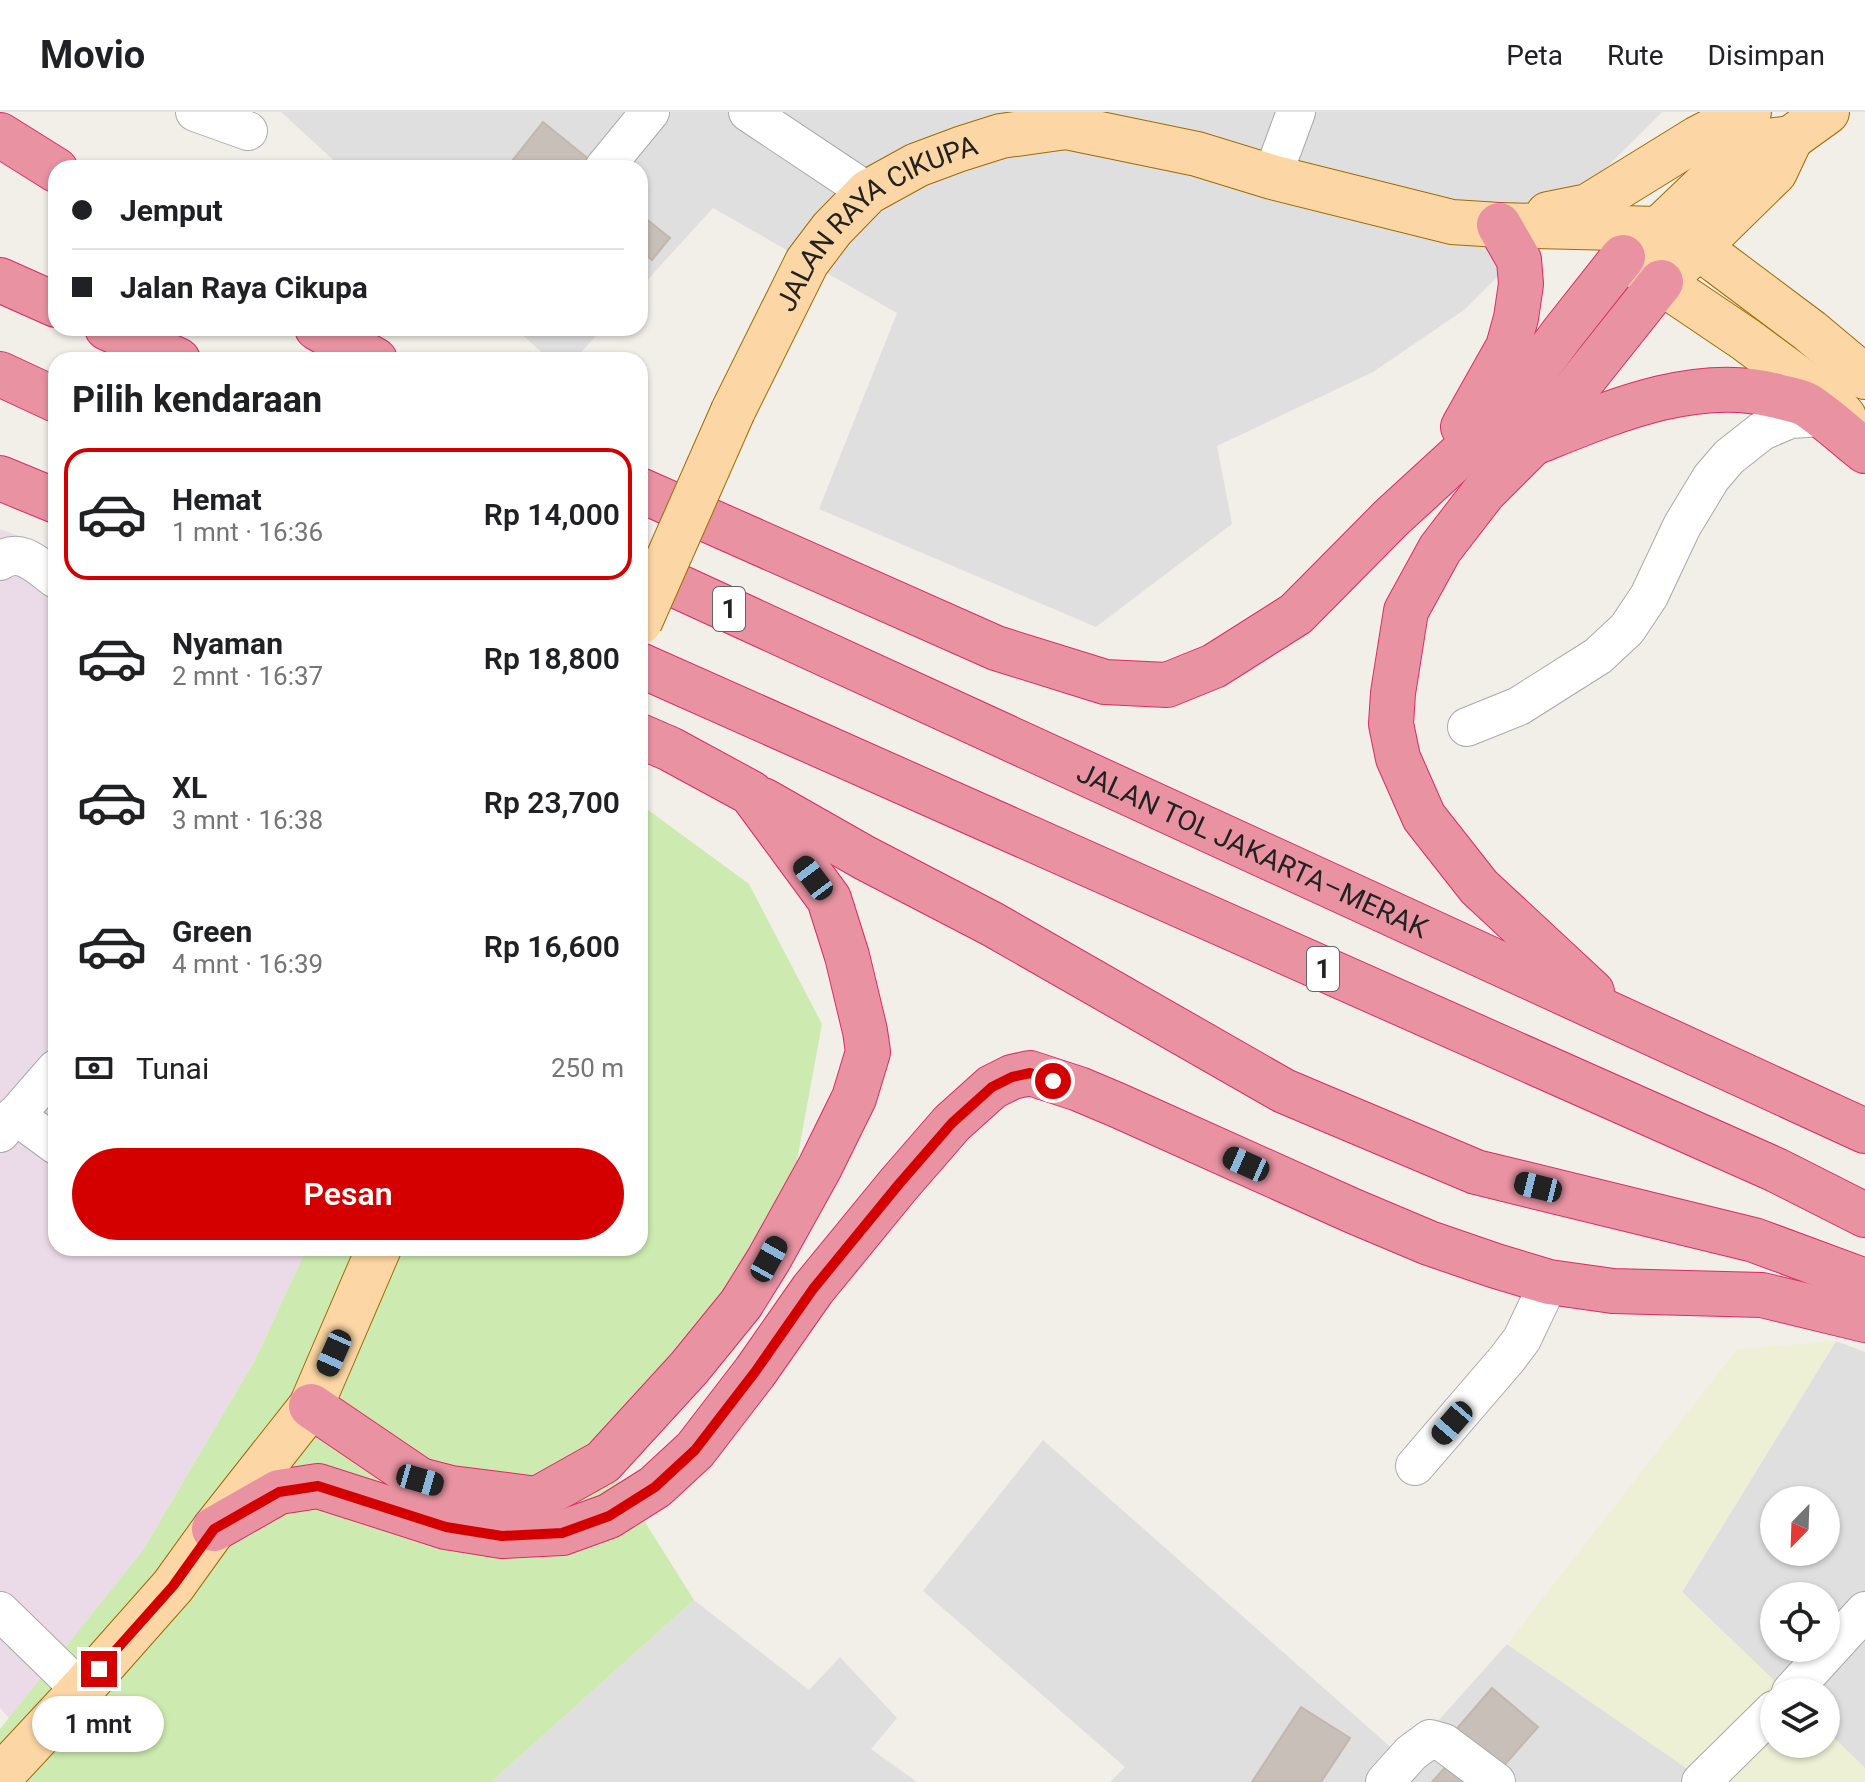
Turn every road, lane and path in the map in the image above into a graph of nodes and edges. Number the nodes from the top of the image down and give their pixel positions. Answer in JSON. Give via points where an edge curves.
{"nodes":[{"id":1,"x":195,"y":112,"type":"edge"},
{"id":2,"x":650,"y":112,"type":"edge"},
{"id":3,"x":1296,"y":112,"type":"edge"},
{"id":4,"x":1749,"y":112,"type":"edge"},
{"id":5,"x":1827,"y":112,"type":"edge"},
{"id":6,"x":768,"y":117,"type":"edge"},
{"id":7,"x":248,"y":131,"type":"dead end"},
{"id":8,"x":0,"y":135,"type":"edge"},
{"id":9,"x":1791,"y":138,"type":"junction"},
{"id":10,"x":611,"y":160,"type":"edge"},
{"id":11,"x":48,"y":165,"type":"edge"},
{"id":12,"x":1272,"y":177,"type":"junction"},
{"id":13,"x":868,"y":192,"type":"junction"},
{"id":14,"x":1499,"y":225,"type":"junction"},
{"id":15,"x":1659,"y":229,"type":"junction"},
{"id":16,"x":1698,"y":248,"type":"junction"},
{"id":17,"x":1623,"y":257,"type":"junction"},
{"id":18,"x":0,"y":280,"type":"edge"},
{"id":19,"x":1661,"y":282,"type":"junction"},
{"id":20,"x":48,"y":301,"type":"edge"},
{"id":21,"x":125,"y":336,"type":"edge"},
{"id":22,"x":332,"y":336,"type":"edge"},
{"id":23,"x":160,"y":352,"type":"edge"},
{"id":24,"x":360,"y":352,"type":"edge"},
{"id":25,"x":0,"y":374,"type":"edge"},
{"id":26,"x":1865,"y":377,"type":"edge"},
{"id":27,"x":48,"y":396,"type":"edge"},
{"id":28,"x":1823,"y":417,"type":"junction"},
{"id":29,"x":1865,"y":443,"type":"edge"},
{"id":30,"x":1532,"y":444,"type":"junction"},
{"id":31,"x":1865,"y":451,"type":"edge"},
{"id":32,"x":0,"y":478,"type":"edge"},
{"id":33,"x":1426,"y":487,"type":"junction"},
{"id":34,"x":648,"y":494,"type":"edge"},
{"id":35,"x":48,"y":498,"type":"edge"},
{"id":36,"x":0,"y":561,"type":"edge"},
{"id":37,"x":48,"y":573,"type":"edge"},
{"id":38,"x":648,"y":573,"type":"edge"},
{"id":39,"x":648,"y":604,"type":"edge"},
{"id":40,"x":648,"y":669,"type":"edge"},
{"id":41,"x":1467,"y":727,"type":"dead end"},
{"id":42,"x":648,"y":739,"type":"edge"},
{"id":43,"x":751,"y":793,"type":"junction"},
{"id":44,"x":1621,"y":1018,"type":"junction"},
{"id":45,"x":48,"y":1078,"type":"edge"},
{"id":46,"x":7,"y":1124,"type":"edge"},
{"id":47,"x":1865,"y":1131,"type":"edge"},
{"id":48,"x":48,"y":1142,"type":"edge"},
{"id":49,"x":1865,"y":1215,"type":"edge"},
{"id":50,"x":376,"y":1256,"type":"edge"},
{"id":51,"x":1865,"y":1281,"type":"edge"},
{"id":52,"x":1549,"y":1282,"type":"junction"},
{"id":53,"x":1865,"y":1320,"type":"edge"},
{"id":54,"x":311,"y":1406,"type":"junction"},
{"id":55,"x":1415,"y":1466,"type":"dead end"},
{"id":56,"x":214,"y":1529,"type":"junction"},
{"id":57,"x":0,"y":1611,"type":"edge"},
{"id":58,"x":1865,"y":1611,"type":"edge"},
{"id":59,"x":1804,"y":1678,"type":"edge"},
{"id":60,"x":81,"y":1690,"type":"junction"},
{"id":61,"x":1760,"y":1724,"type":"edge"},
{"id":62,"x":0,"y":1777,"type":"edge"},
{"id":63,"x":1385,"y":1782,"type":"edge"},
{"id":64,"x":1496,"y":1782,"type":"edge"},
{"id":65,"x":1701,"y":1782,"type":"edge"}],
"edges":[{"from":1,"to":7,"type":"street"},
{"from":2,"to":10,"type":"street"},
{"from":3,"to":12,"type":"street"},
{"from":4,"to":14,"type":"main road","via":[[1588,206]]},
{"from":5,"to":9,"type":"main road"},
{"from":6,"to":13,"type":"street"},
{"from":8,"to":11,"type":"highway"},
{"from":9,"to":15,"type":"main road","via":[[1749,143]]},
{"from":9,"to":16,"type":"main road","via":[[1775,172]]},
{"from":12,"to":13,"type":"main road","name":"JALAN RAYA CIKUPA","via":[[1197,154],[1066,127],[1001,136],[960,149]]},
{"from":12,"to":14,"type":"main road","name":"JALAN RAYA CIKUPA","via":[[1452,222]]},
{"from":13,"to":39,"type":"main road","name":"JALAN RAYA CIKUPA","bridge":true,"via":[[807,262],[733,411]]},
{"from":14,"to":15,"type":"main road","name":"JALAN RAYA CIKUPA"},
{"from":14,"to":17,"type":"main road","name":"JALAN RAYA CIKUPA"},
{"from":14,"to":33,"type":"highway","via":[[1519,260],[1521,284],[1512,333]]},
{"from":15,"to":16,"type":"main road"},
{"from":15,"to":17,"type":"main road"},
{"from":16,"to":19,"type":"main road"},
{"from":16,"to":26,"type":"main road"},
{"from":17,"to":19,"type":"main road","name":"JALAN RAYA CIKUPA"},
{"from":17,"to":33,"type":"highway","via":[[1514,399]]},
{"from":18,"to":20,"type":"highway"},
{"from":19,"to":29,"type":"main road","name":"JALAN RAYA CIKUPA","via":[[1833,404]]},
{"from":19,"to":30,"type":"highway"},
{"from":21,"to":23,"type":"highway"},
{"from":22,"to":24,"type":"highway"},
{"from":25,"to":27,"type":"highway"},
{"from":28,"to":30,"type":"highway","via":[[1805,404],[1764,393],[1706,389],[1647,402]]},
{"from":28,"to":31,"type":"highway"},
{"from":28,"to":41,"type":"street","via":[[1790,419],[1762,431],[1729,457],[1682,526],[1649,596],[1627,629],[1598,656],[1519,706]]},
{"from":30,"to":44,"type":"highway","via":[[1484,492],[1440,549],[1406,611],[1391,724],[1398,758],[1433,829],[1479,887]]},
{"from":32,"to":35,"type":"highway"},
{"from":33,"to":34,"type":"highway","via":[[1296,614],[1214,666],[1167,685],[1105,682],[996,648]]},
{"from":36,"to":37,"type":"street","via":[[26,556]]},
{"from":38,"to":44,"type":"highway","name":"JALAN TOL JAKARTA–MERAK","number":"1"},
{"from":40,"to":49,"type":"highway","number":"1","via":[[1776,1170]]},
{"from":42,"to":43,"type":"highway"},
{"from":43,"to":51,"type":"highway","via":[[1284,1091],[1476,1172],[1754,1240]]},
{"from":43,"to":54,"type":"highway","via":[[829,899],[868,1052],[854,1098],[820,1167],[741,1304],[603,1462],[537,1499],[420,1480]]},
{"from":44,"to":47,"type":"highway","name":"JALAN TOL JAKARTA–MERAK","number":"1"},
{"from":45,"to":46,"type":"street"},
{"from":46,"to":48,"type":"street"},
{"from":50,"to":54,"type":"main road"},
{"from":52,"to":53,"type":"highway","via":[[1613,1291],[1762,1295]]},
{"from":52,"to":55,"type":"street","via":[[1522,1339]]},
{"from":52,"to":56,"type":"highway","via":[[1429,1243],[1117,1105],[1030,1073],[992,1087],[952,1123],[813,1289],[695,1450],[655,1487],[609,1516],[562,1533],[502,1536],[446,1527],[318,1486],[279,1492]]},
{"from":54,"to":56,"type":"main road"},
{"from":56,"to":60,"type":"main road","via":[[173,1586]]},
{"from":57,"to":60,"type":"street"},
{"from":58,"to":59,"type":"street"},
{"from":60,"to":62,"type":"main road"},
{"from":61,"to":65,"type":"street"},
{"from":63,"to":64,"type":"street","via":[[1430,1739],[1444,1743]]}]}
